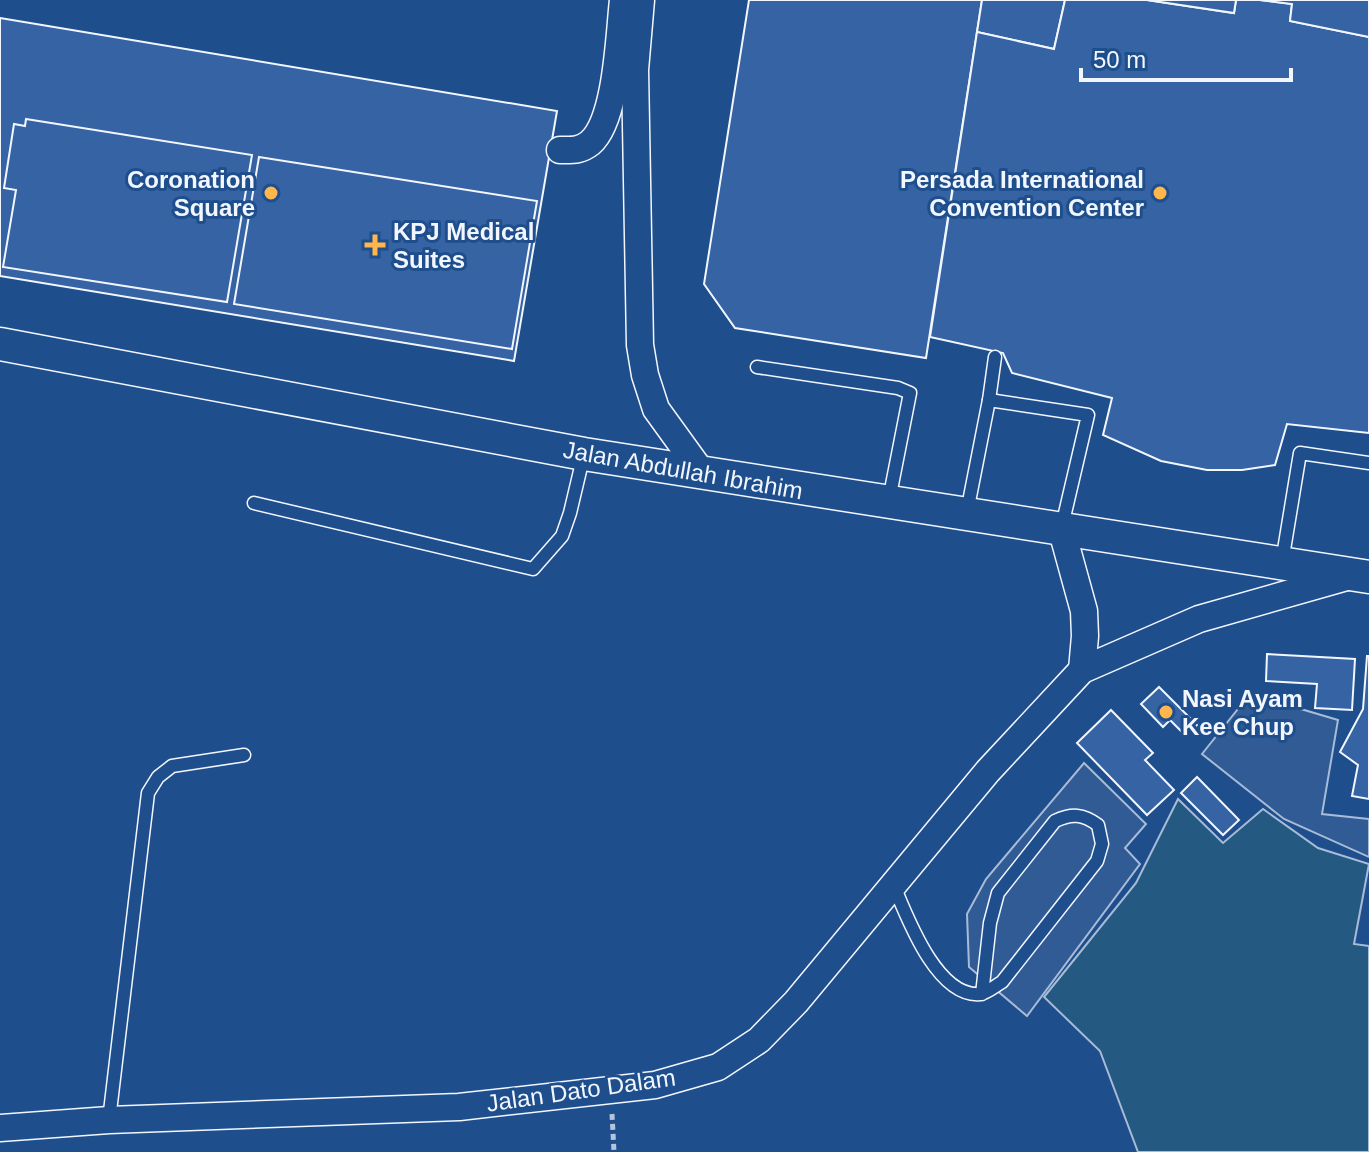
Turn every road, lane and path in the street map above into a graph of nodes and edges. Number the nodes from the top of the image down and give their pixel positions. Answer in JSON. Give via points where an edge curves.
{"nodes":[{"id":1,"x":623,"y":0,"type":"edge"},
{"id":2,"x":641,"y":0,"type":"edge"},
{"id":3,"x":560,"y":150,"type":"dead end"},
{"id":4,"x":0,"y":344,"type":"edge"},
{"id":5,"x":995,"y":357,"type":"dead end"},
{"id":6,"x":757,"y":367,"type":"dead end"},
{"id":7,"x":989,"y":400,"type":"junction"},
{"id":8,"x":584,"y":454,"type":"junction"},
{"id":9,"x":1369,"y":463,"type":"edge"},
{"id":10,"x":703,"y":474,"type":"junction"},
{"id":11,"x":254,"y":503,"type":"dead end"},
{"id":12,"x":888,"y":503,"type":"junction"},
{"id":13,"x":966,"y":516,"type":"junction"},
{"id":14,"x":1062,"y":531,"type":"junction"},
{"id":15,"x":1282,"y":565,"type":"junction"},
{"id":16,"x":1360,"y":577,"type":"edge"},
{"id":17,"x":1082,"y":670,"type":"junction"},
{"id":18,"x":244,"y":755,"type":"dead end"},
{"id":19,"x":893,"y":884,"type":"junction"},
{"id":20,"x":982,"y":994,"type":"junction"},
{"id":21,"x":612,"y":1089,"type":"junction"},
{"id":22,"x":109,"y":1120,"type":"junction"},
{"id":23,"x":0,"y":1128,"type":"edge"},
{"id":24,"x":614,"y":1152,"type":"edge"}],
"edges":[{"from":1,"to":3,"type":"street","via":[[613,91],[600,130],[576,151]]},
{"from":2,"to":10,"type":"street","via":[[635,70],[640,345],[656,409]]},
{"from":4,"to":8,"type":"street","name":"Jalan Abdullah Ibrahim"},
{"from":5,"to":7,"type":"lane"},
{"from":6,"to":12,"type":"lane","via":[[910,393]]},
{"from":7,"to":13,"type":"lane"},
{"from":7,"to":14,"type":"lane","via":[[1088,415]]},
{"from":8,"to":10,"type":"street","name":"Jalan Abdullah Ibrahim"},
{"from":8,"to":11,"type":"lane","via":[[562,536],[533,569]]},
{"from":9,"to":15,"type":"lane","via":[[1300,453]]},
{"from":10,"to":12,"type":"street","name":"Jalan Abdullah Ibrahim"},
{"from":12,"to":13,"type":"street","name":"Jalan Abdullah Ibrahim"},
{"from":13,"to":14,"type":"street","name":"Jalan Abdullah Ibrahim"},
{"from":14,"to":15,"type":"street","name":"Jalan Abdullah Ibrahim"},
{"from":14,"to":17,"type":"street","via":[[1084,611]]},
{"from":15,"to":16,"type":"street","name":"Jalan Abdullah Ibrahim"},
{"from":16,"to":17,"type":"street","name":"Jalan Dato Dalam","via":[[1199,619]]},
{"from":17,"to":19,"type":"street","name":"Jalan Dato Dalam"},
{"from":18,"to":22,"type":"lane","via":[[172,766],[148,793]]},
{"from":19,"to":20,"type":"lane","via":[[921,948],[942,974],[964,992]]},
{"from":19,"to":21,"type":"street","name":"Jalan Dato Dalam","via":[[759,1040],[718,1067],[655,1085]]},
{"from":20,"to":20,"type":"lane","via":[[1002,982],[1097,861],[1102,844],[1098,825],[1086,816],[1055,821],[998,893]]},
{"from":21,"to":22,"type":"street","name":"Jalan Dato Dalam","via":[[459,1107]]},
{"from":21,"to":24,"type":"path"},
{"from":22,"to":23,"type":"street","name":"Jalan Dato Dalam"}]}
